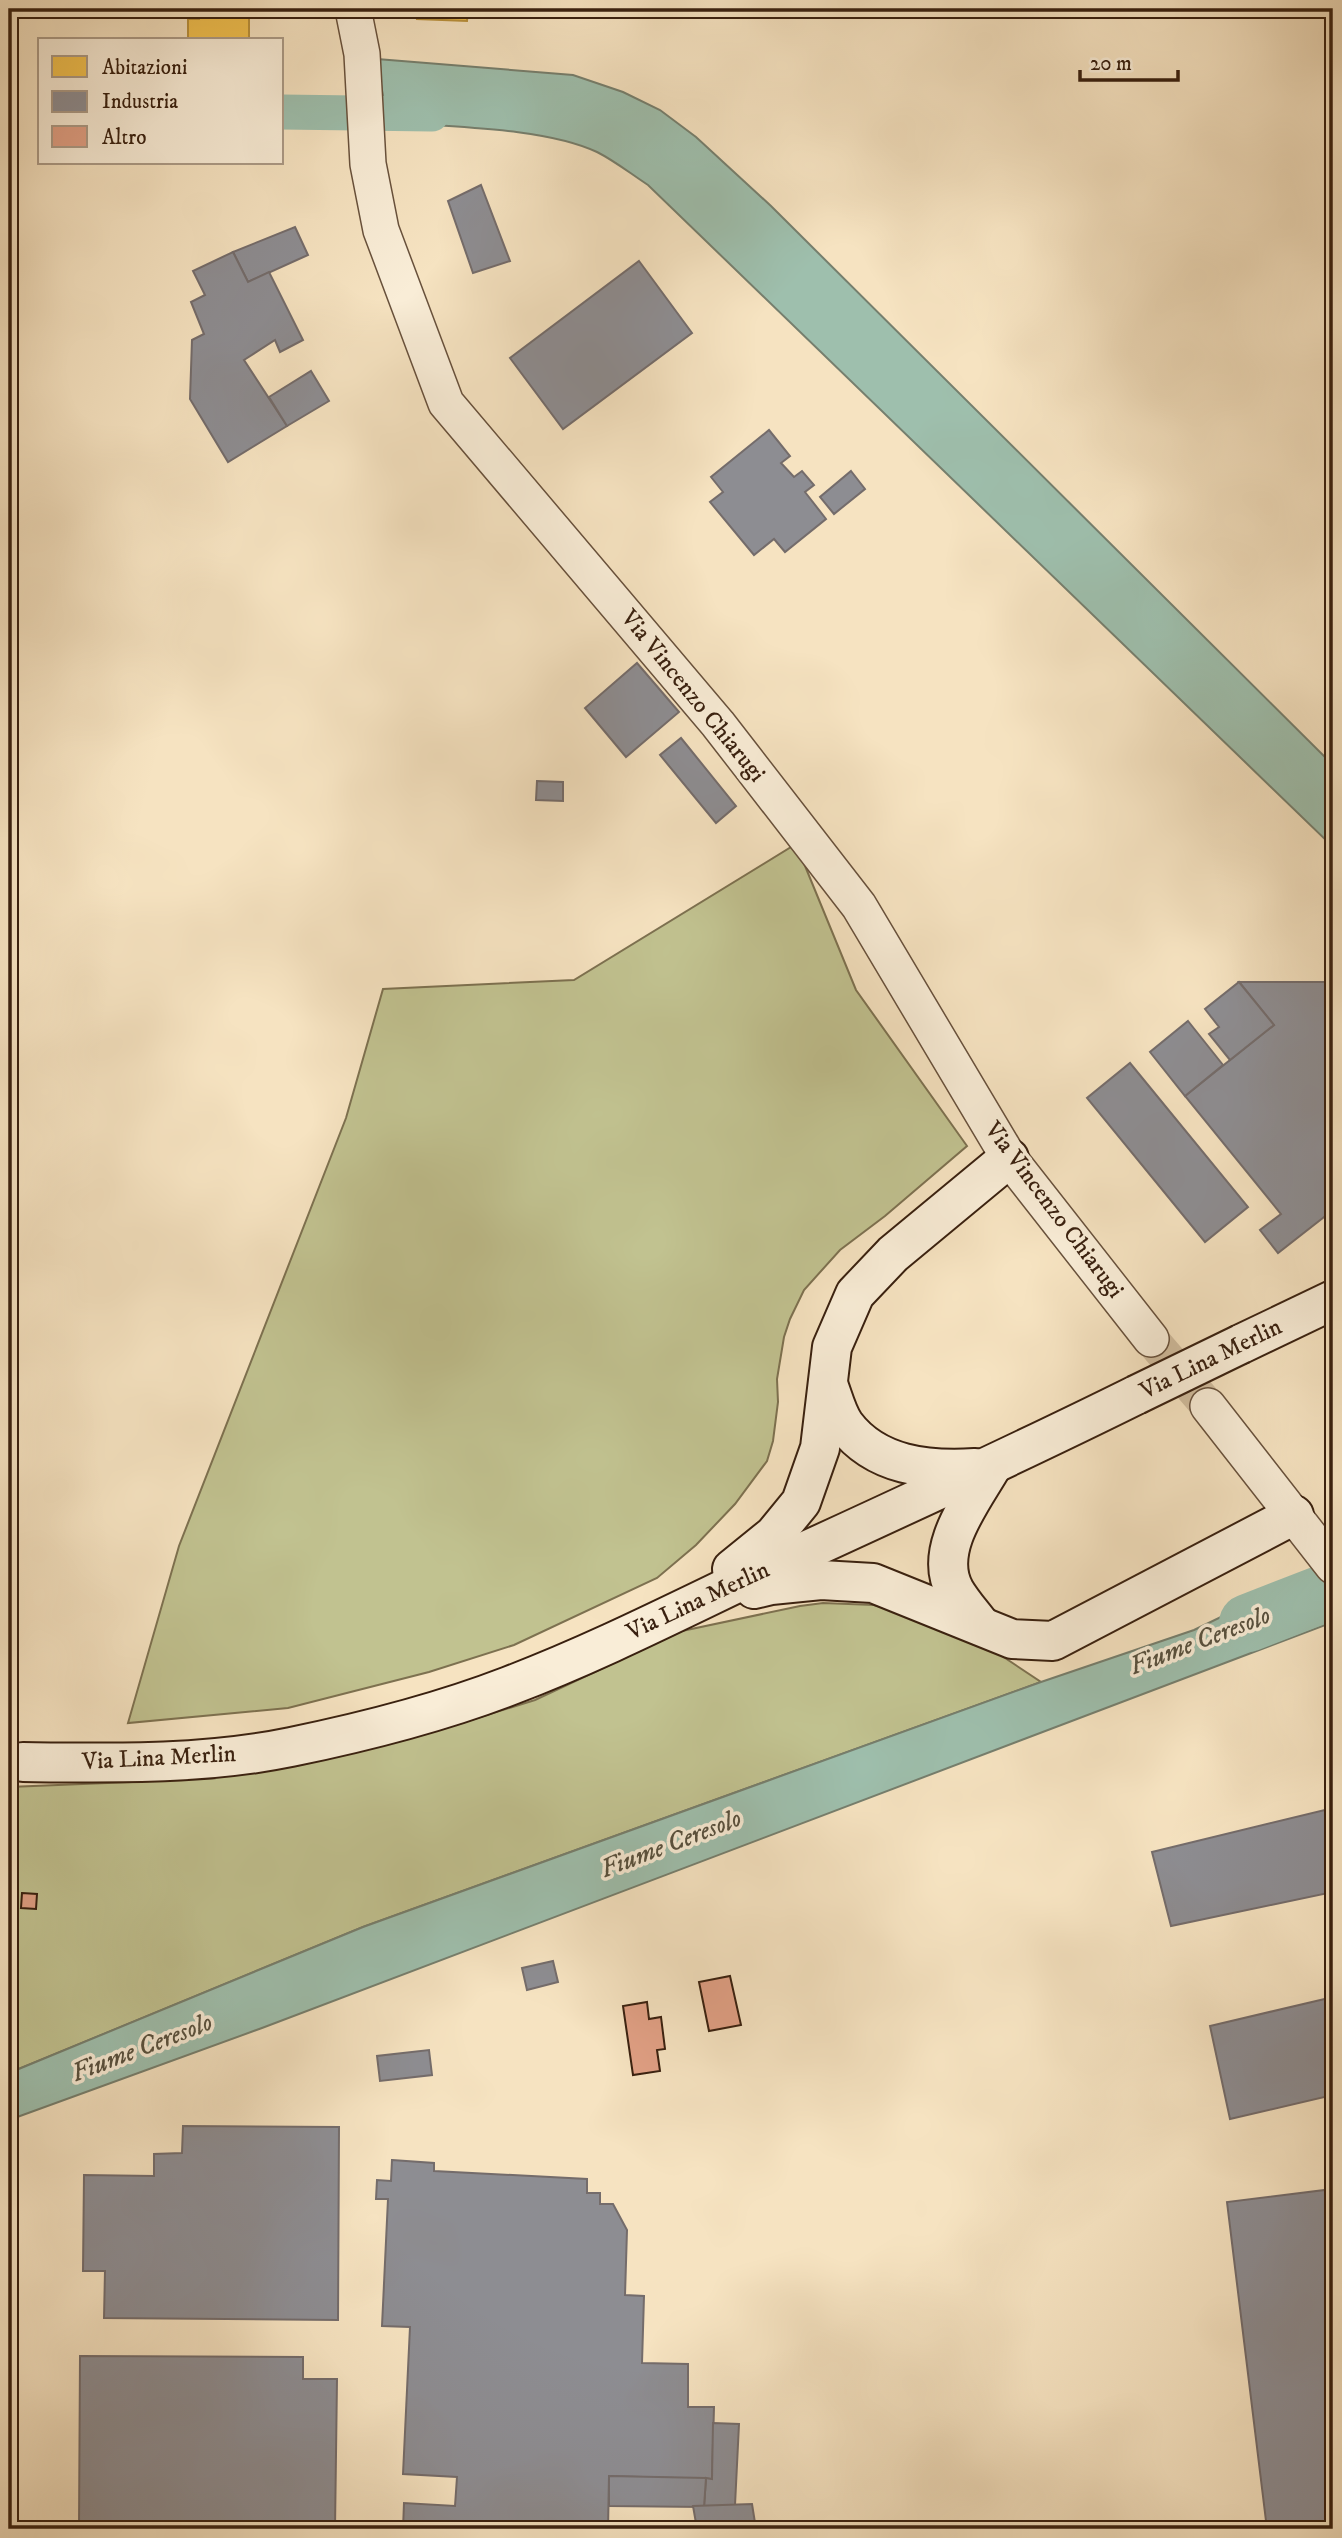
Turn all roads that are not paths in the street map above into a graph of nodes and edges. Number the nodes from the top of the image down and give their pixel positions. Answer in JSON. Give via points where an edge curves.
{"nodes":[{"id":1,"x":353,"y":9,"type":"edge"},
{"id":2,"x":1009,"y":1158,"type":"junction"},
{"id":3,"x":1333,"y":1300,"type":"edge"},
{"id":4,"x":1151,"y":1339,"type":"tunnel mouth"},
{"id":5,"x":828,"y":1384,"type":"junction"},
{"id":6,"x":1208,"y":1406,"type":"tunnel mouth"},
{"id":7,"x":992,"y":1466,"type":"junction"},
{"id":8,"x":1294,"y":1515,"type":"junction"},
{"id":9,"x":1333,"y":1566,"type":"edge"},
{"id":10,"x":681,"y":1609,"type":"junction"},
{"id":11,"x":981,"y":1626,"type":"junction"},
{"id":12,"x":23,"y":1762,"type":"dead end"}],
"edges":[{"from":1,"to":2,"type":"street","name":"Via Vincenzo Chiarugi","via":[[362,54],[368,164],[382,230],[446,403],[719,724],[859,906]]},
{"from":2,"to":4,"type":"street","name":"Via Vincenzo Chiarugi"},
{"from":2,"to":5,"type":"main road","via":[[893,1254],[855,1294],[832,1347]]},
{"from":3,"to":7,"type":"main road","name":"Via Lina Merlin","bridge":true},
{"from":5,"to":7,"type":"main road","via":[[844,1424],[873,1450],[906,1465],[947,1469]]},
{"from":5,"to":10,"type":"main road","via":[[820,1448],[801,1502],[774,1535]]},
{"from":6,"to":8,"type":"street"},
{"from":7,"to":10,"type":"main road","name":"Via Lina Merlin"},
{"from":7,"to":11,"type":"main road","via":[[953,1537],[947,1561],[954,1589]]},
{"from":8,"to":9,"type":"street"},
{"from":8,"to":11,"type":"main road","via":[[1053,1641],[1012,1639]]},
{"from":10,"to":11,"type":"main road","via":[[771,1585],[821,1580],[873,1583]]},
{"from":10,"to":12,"type":"main road","name":"Via Lina Merlin","via":[[509,1686],[442,1709],[302,1745],[214,1758]]}]}
